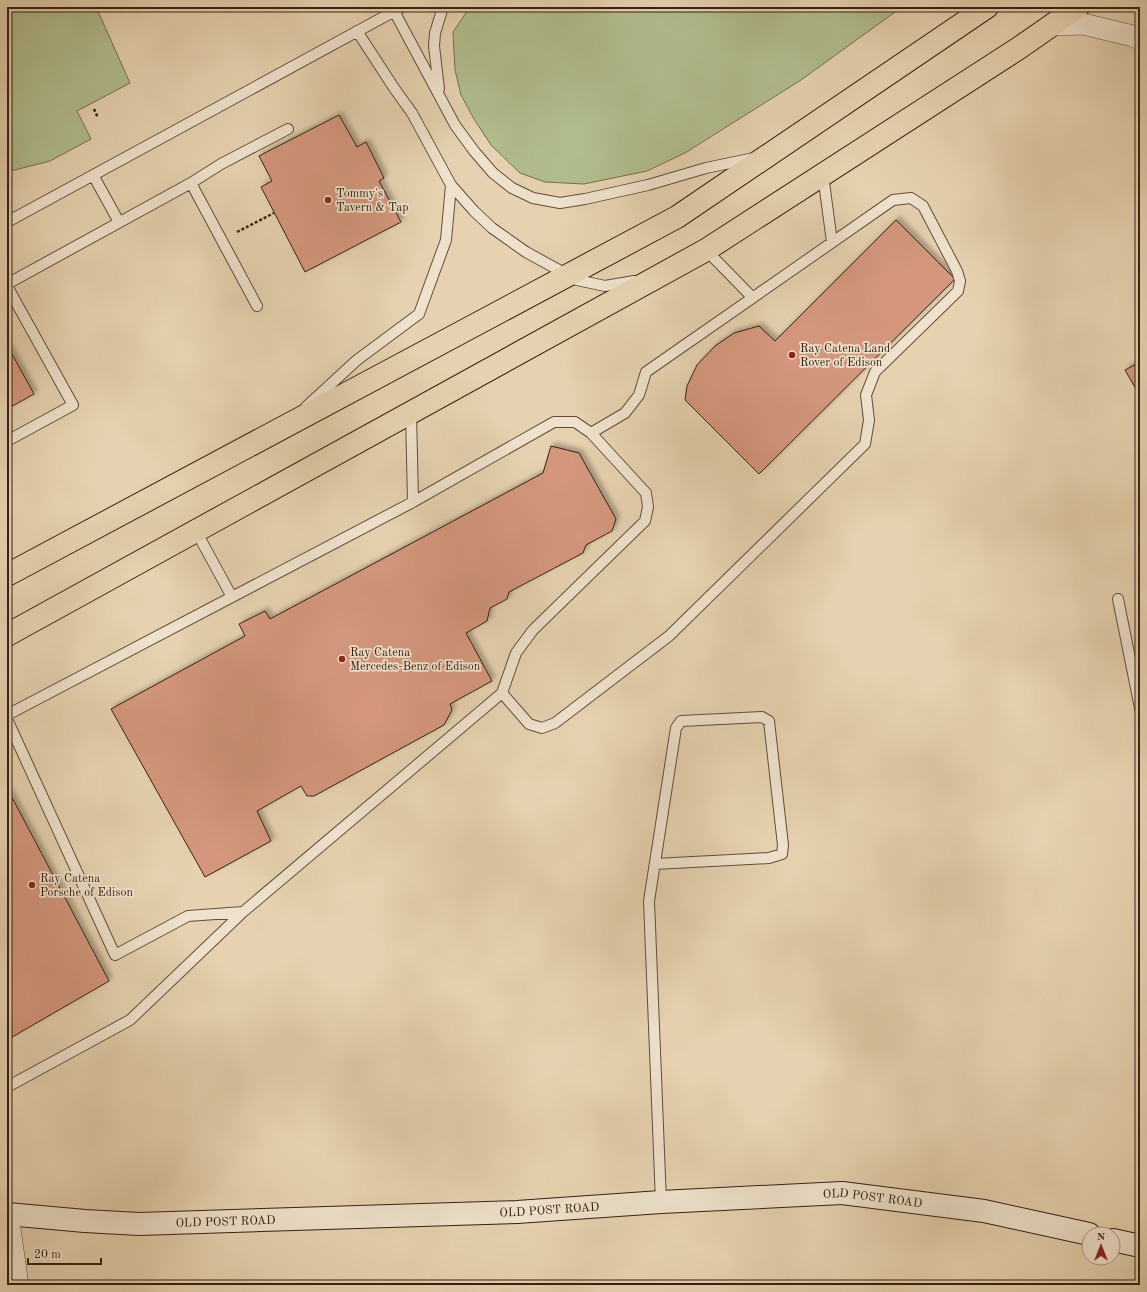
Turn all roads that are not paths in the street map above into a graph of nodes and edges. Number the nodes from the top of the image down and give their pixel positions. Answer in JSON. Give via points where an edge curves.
{"nodes":[{"id":1,"x":443,"y":7,"type":"edge"},
{"id":2,"x":987,"y":7,"type":"edge"},
{"id":3,"x":1078,"y":7,"type":"edge"},
{"id":4,"x":398,"y":9,"type":"edge"},
{"id":5,"x":1052,"y":25,"type":"junction"},
{"id":6,"x":357,"y":31,"type":"junction"},
{"id":7,"x":1140,"y":39,"type":"edge"},
{"id":8,"x":440,"y":95,"type":"junction"},
{"id":9,"x":288,"y":129,"type":"dead end"},
{"id":10,"x":770,"y":154,"type":"junction"},
{"id":11,"x":93,"y":174,"type":"junction"},
{"id":12,"x":823,"y":175,"type":"junction"},
{"id":13,"x":191,"y":184,"type":"junction"},
{"id":14,"x":451,"y":186,"type":"junction"},
{"id":15,"x":7,"y":222,"type":"edge"},
{"id":16,"x":119,"y":222,"type":"junction"},
{"id":17,"x":832,"y":242,"type":"junction"},
{"id":18,"x":706,"y":250,"type":"junction"},
{"id":19,"x":664,"y":273,"type":"junction"},
{"id":20,"x":568,"y":276,"type":"junction"},
{"id":21,"x":7,"y":285,"type":"edge"},
{"id":22,"x":752,"y":297,"type":"junction"},
{"id":23,"x":257,"y":306,"type":"dead end"},
{"id":24,"x":411,"y":412,"type":"junction"},
{"id":25,"x":281,"y":429,"type":"junction"},
{"id":26,"x":592,"y":433,"type":"junction"},
{"id":27,"x":7,"y":441,"type":"edge"},
{"id":28,"x":412,"y":502,"type":"junction"},
{"id":29,"x":196,"y":531,"type":"junction"},
{"id":30,"x":7,"y":576,"type":"edge"},
{"id":31,"x":232,"y":597,"type":"junction"},
{"id":32,"x":1118,"y":599,"type":"dead end"},
{"id":33,"x":7,"y":635,"type":"edge"},
{"id":34,"x":502,"y":692,"type":"junction"},
{"id":35,"x":1140,"y":708,"type":"edge"},
{"id":36,"x":7,"y":715,"type":"edge"},
{"id":37,"x":7,"y":719,"type":"edge"},
{"id":38,"x":655,"y":864,"type":"junction"},
{"id":39,"x":243,"y":912,"type":"junction"},
{"id":40,"x":7,"y":1087,"type":"edge"},
{"id":41,"x":661,"y":1202,"type":"junction"},
{"id":42,"x":7,"y":1214,"type":"edge"},
{"id":43,"x":1081,"y":1232,"type":"edge"},
{"id":44,"x":1121,"y":1242,"type":"edge"},
{"id":45,"x":1140,"y":1246,"type":"edge"},
{"id":46,"x":18,"y":1285,"type":"edge"}],
"edges":[{"from":1,"to":8,"type":"lane","via":[[434,33]]},
{"from":2,"to":10,"type":"highway"},
{"from":3,"to":5,"type":"highway"},
{"from":4,"to":6,"type":"lane"},
{"from":4,"to":8,"type":"lane"},
{"from":5,"to":7,"type":"street","via":[[1083,24]]},
{"from":5,"to":12,"type":"highway"},
{"from":6,"to":11,"type":"lane"},
{"from":6,"to":14,"type":"lane","via":[[412,113]]},
{"from":8,"to":10,"type":"lane","via":[[455,125],[493,173],[512,188],[533,198],[560,202],[585,199],[648,186],[706,168]]},
{"from":9,"to":13,"type":"lane","via":[[221,164]]},
{"from":10,"to":20,"type":"highway","via":[[677,217]]},
{"from":11,"to":15,"type":"lane"},
{"from":11,"to":16,"type":"lane"},
{"from":12,"to":17,"type":"lane"},
{"from":12,"to":18,"type":"highway"},
{"from":13,"to":16,"type":"lane"},
{"from":13,"to":23,"type":"lane"},
{"from":14,"to":20,"type":"lane","via":[[492,228],[526,252]]},
{"from":14,"to":25,"type":"lane","via":[[446,240],[419,314],[357,360]]},
{"from":16,"to":21,"type":"lane"},
{"from":17,"to":22,"type":"lane"},
{"from":17,"to":34,"type":"lane","via":[[893,200],[911,198],[923,206],[960,281],[958,291],[875,372],[866,395],[869,420],[865,444],[670,636],[555,723],[542,728],[529,724]]},
{"from":18,"to":19,"type":"highway"},
{"from":18,"to":22,"type":"lane"},
{"from":19,"to":20,"type":"lane","via":[[605,286]]},
{"from":19,"to":24,"type":"highway"},
{"from":20,"to":25,"type":"highway"},
{"from":21,"to":27,"type":"lane","via":[[73,405]]},
{"from":22,"to":26,"type":"lane","via":[[646,372],[640,395],[625,414]]},
{"from":24,"to":28,"type":"lane"},
{"from":24,"to":29,"type":"highway"},
{"from":25,"to":30,"type":"highway"},
{"from":26,"to":28,"type":"lane","via":[[575,422],[554,422]]},
{"from":26,"to":34,"type":"lane","via":[[646,493],[648,507],[645,520],[533,630],[516,653]]},
{"from":28,"to":31,"type":"lane"},
{"from":29,"to":31,"type":"lane"},
{"from":29,"to":33,"type":"highway"},
{"from":31,"to":36,"type":"lane"},
{"from":32,"to":35,"type":"lane"},
{"from":34,"to":39,"type":"lane"},
{"from":37,"to":39,"type":"lane","via":[[115,955],[188,916]]},
{"from":38,"to":38,"type":"lane","via":[[769,858],[782,854],[770,721],[762,717],[681,721],[676,728]]},
{"from":38,"to":41,"type":"lane","via":[[649,901]]},
{"from":39,"to":40,"type":"lane","via":[[130,1020]]},
{"from":41,"to":42,"type":"street","name":"OLD POST ROAD","via":[[517,1212],[139,1224],[85,1222]]},
{"from":41,"to":43,"type":"street","name":"OLD POST ROAD","via":[[842,1194],[984,1211]]},
{"from":42,"to":46,"type":"street"},
{"from":44,"to":45,"type":"street"}]}
